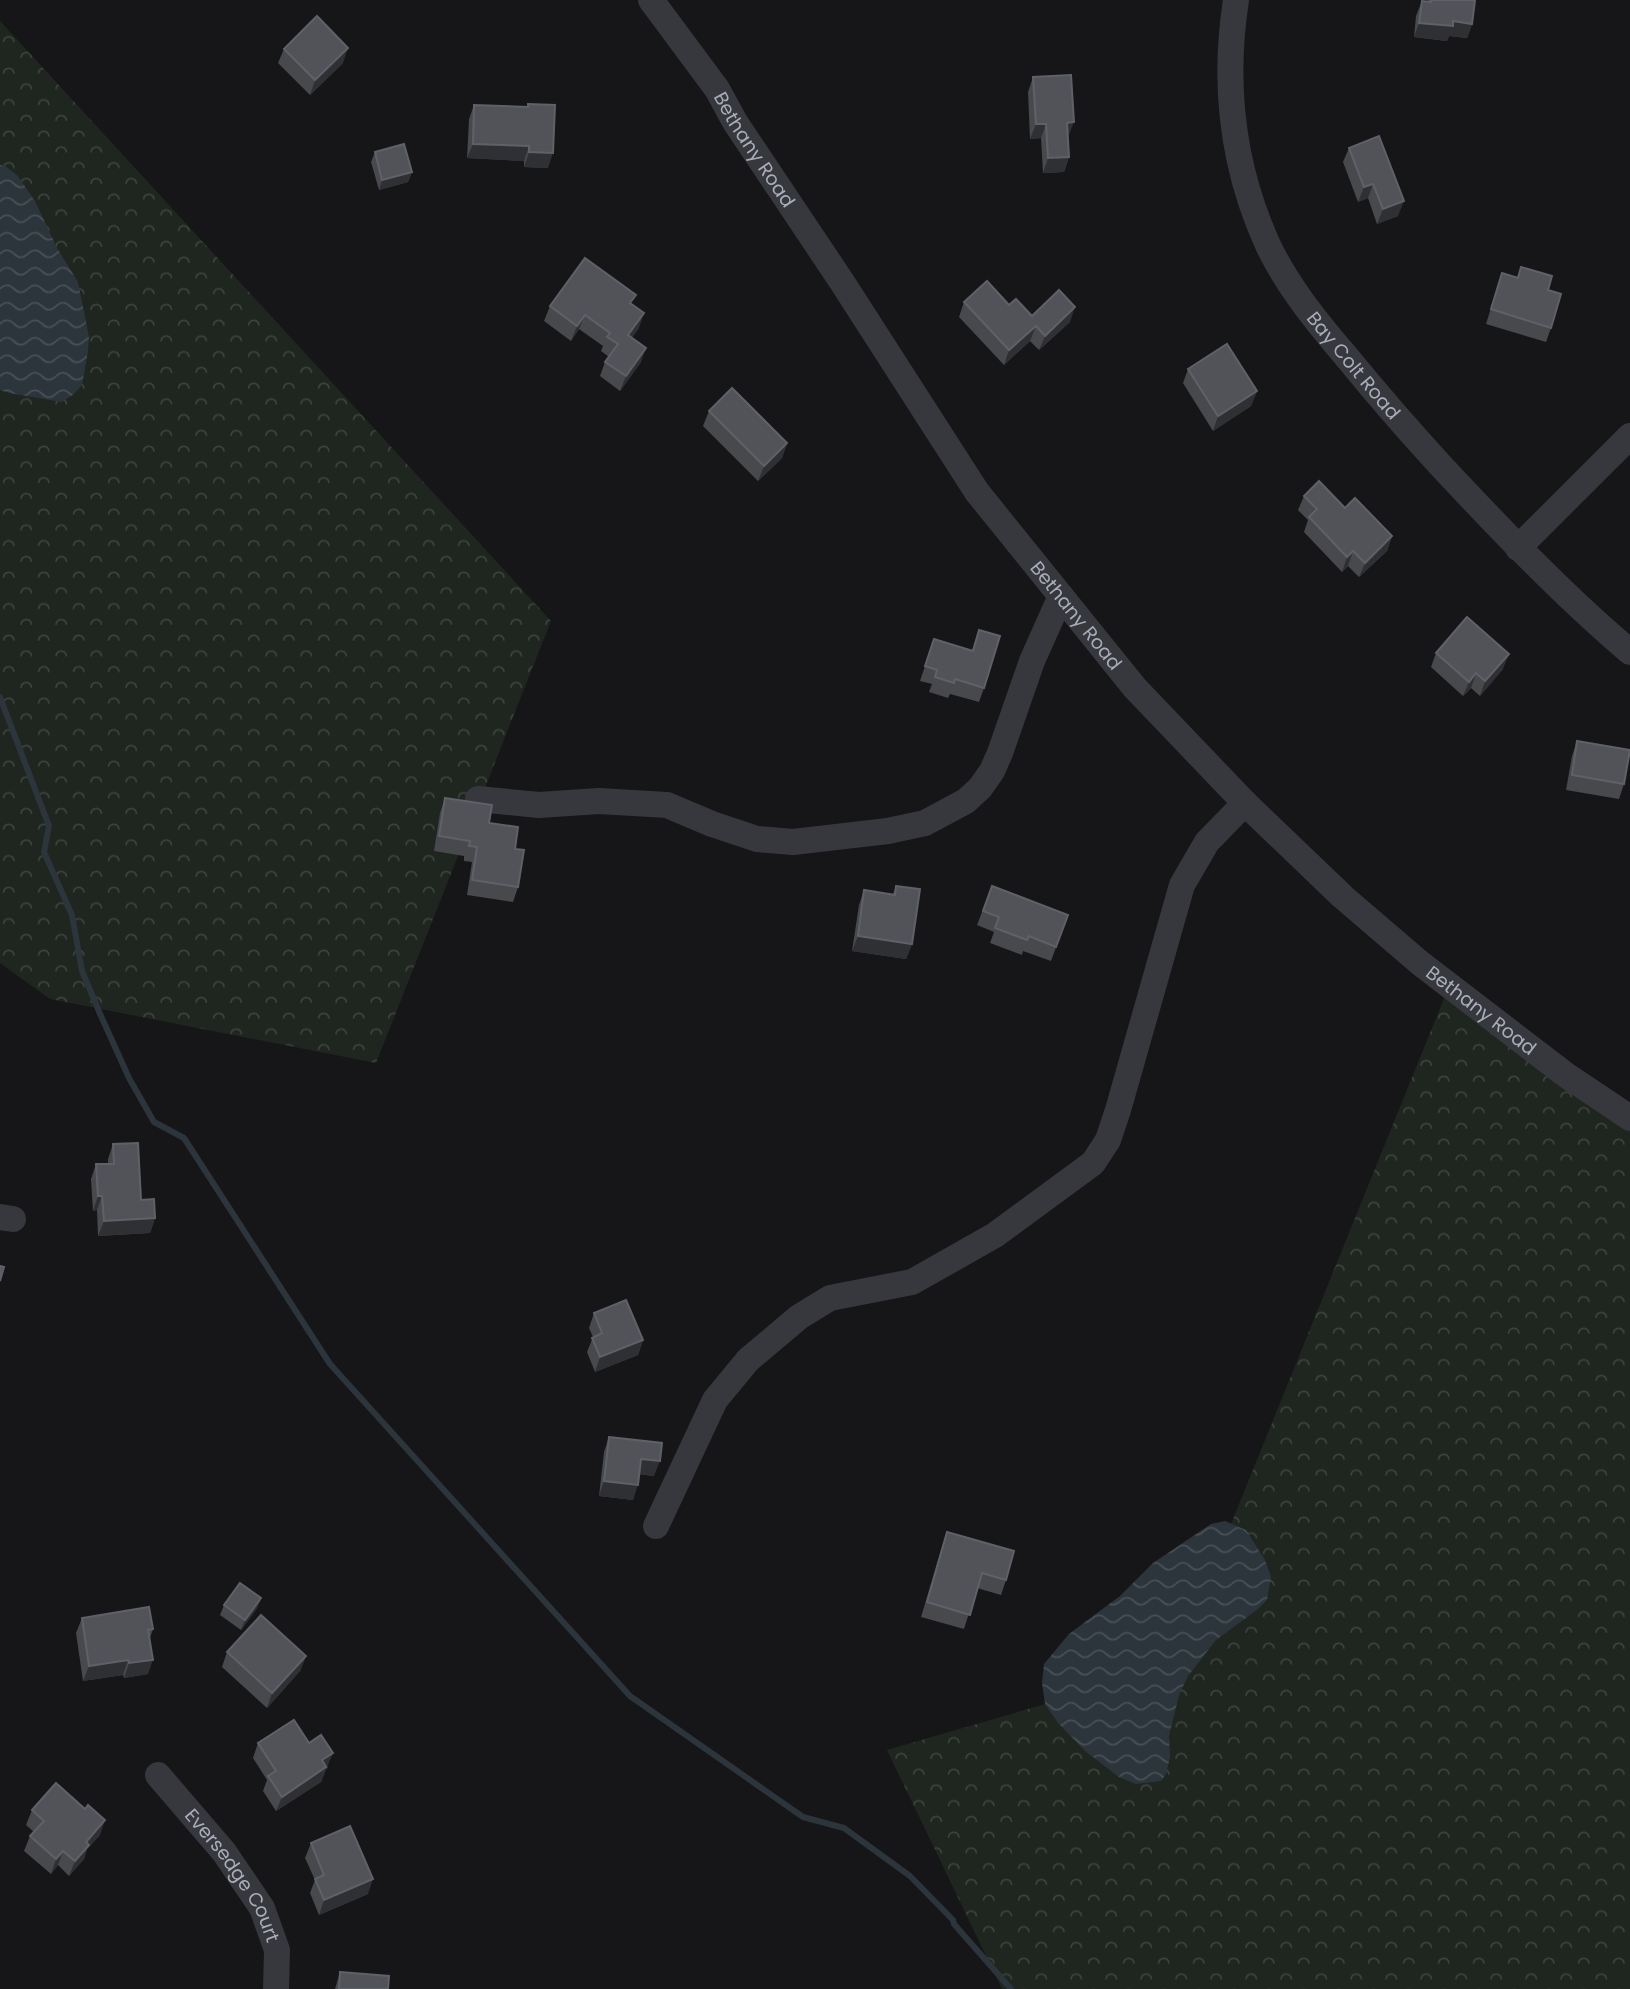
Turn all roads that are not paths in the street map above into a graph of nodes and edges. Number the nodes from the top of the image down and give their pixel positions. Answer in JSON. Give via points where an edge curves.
{"nodes":[{"id":1,"x":651,"y":0,"type":"edge"},
{"id":2,"x":1236,"y":0,"type":"edge"},
{"id":3,"x":1630,"y":436,"type":"edge"},
{"id":4,"x":1518,"y":548,"type":"junction"},
{"id":5,"x":1061,"y":596,"type":"junction"},
{"id":6,"x":1630,"y":652,"type":"edge"},
{"id":7,"x":478,"y":799,"type":"dead end"},
{"id":8,"x":1245,"y":803,"type":"junction"},
{"id":9,"x":1630,"y":1118,"type":"edge"},
{"id":10,"x":656,"y":1526,"type":"dead end"},
{"id":11,"x":158,"y":1774,"type":"dead end"},
{"id":12,"x":276,"y":1989,"type":"edge"}],
"edges":[{"from":1,"to":5,"type":"street","name":"Bethany Road","via":[[717,89],[978,492]]},
{"from":2,"to":4,"type":"street","name":"Bay Colt Road","via":[[1229,93],[1247,193],[1267,244],[1314,319],[1397,418]]},
{"from":3,"to":4,"type":"street"},
{"from":4,"to":6,"type":"street","name":"Bay Colt Road"},
{"from":5,"to":7,"type":"street","via":[[992,771],[965,801],[925,823],[793,842],[757,839],[667,805],[599,801],[539,806]]},
{"from":5,"to":8,"type":"street","name":"Bethany Road","via":[[1135,688]]},
{"from":8,"to":9,"type":"street","name":"Bethany Road","via":[[1420,963]]},
{"from":8,"to":10,"type":"street","via":[[1207,842],[1182,885],[1118,1110],[1108,1140],[1093,1163],[1005,1228],[912,1282],[830,1298],[799,1317],[748,1360],[715,1400]]},
{"from":11,"to":12,"type":"street","name":"Eversedge Court","via":[[224,1852],[262,1908],[276,1950]]}]}
